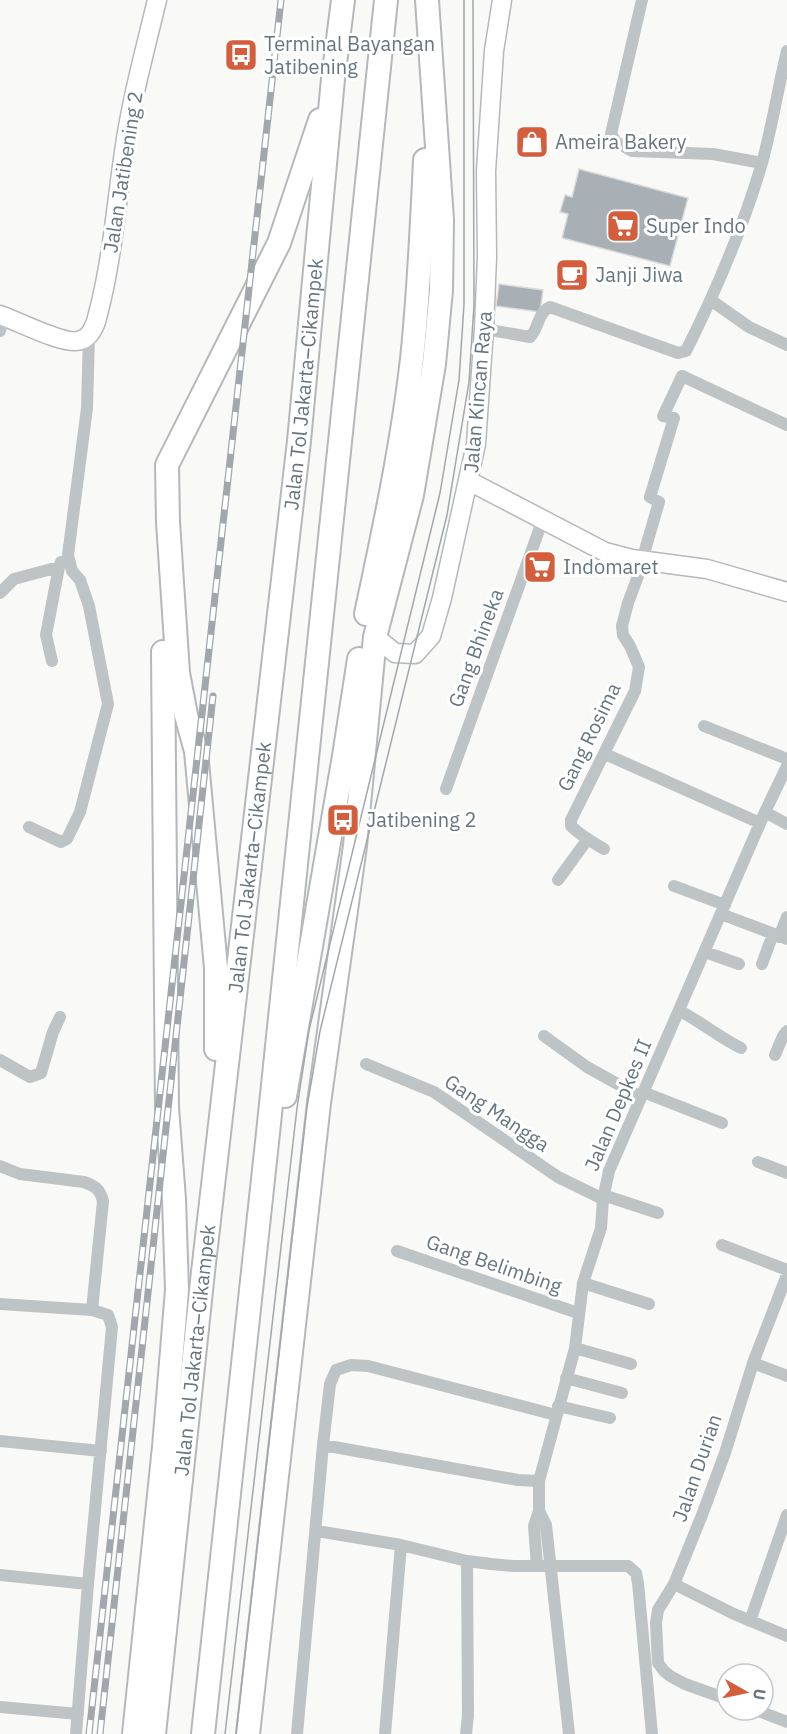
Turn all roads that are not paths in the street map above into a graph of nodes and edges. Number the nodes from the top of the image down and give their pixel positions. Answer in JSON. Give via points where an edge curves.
{"nodes":[{"id":1,"x":157,"y":0,"type":"edge"},
{"id":2,"x":343,"y":0,"type":"edge"},
{"id":3,"x":386,"y":0,"type":"edge"},
{"id":4,"x":426,"y":0,"type":"edge"},
{"id":5,"x":502,"y":0,"type":"edge"},
{"id":6,"x":642,"y":0,"type":"edge"},
{"id":7,"x":787,"y":51,"type":"edge"},
{"id":8,"x":430,"y":59,"type":"junction"},
{"id":9,"x":333,"y":79,"type":"junction"},
{"id":10,"x":783,"y":86,"type":"edge"},
{"id":11,"x":762,"y":163,"type":"junction"},
{"id":12,"x":712,"y":301,"type":"junction"},
{"id":13,"x":1,"y":321,"type":"edge"},
{"id":14,"x":484,"y":329,"type":"junction"},
{"id":15,"x":86,"y":337,"type":"junction"},
{"id":16,"x":787,"y":345,"type":"edge"},
{"id":17,"x":787,"y":425,"type":"edge"},
{"id":18,"x":469,"y":481,"type":"junction"},
{"id":19,"x":543,"y":519,"type":"junction"},
{"id":20,"x":168,"y":522,"type":"junction"},
{"id":21,"x":68,"y":555,"type":"junction"},
{"id":22,"x":644,"y":555,"type":"junction"},
{"id":23,"x":59,"y":567,"type":"junction"},
{"id":24,"x":787,"y":592,"type":"edge"},
{"id":25,"x":0,"y":593,"type":"edge"},
{"id":26,"x":375,"y":637,"type":"junction"},
{"id":27,"x":52,"y":661,"type":"dead end"},
{"id":28,"x":704,"y":726,"type":"dead end"},
{"id":29,"x":604,"y":754,"type":"junction"},
{"id":30,"x":787,"y":759,"type":"edge"},
{"id":31,"x":787,"y":766,"type":"edge"},
{"id":32,"x":446,"y":789,"type":"dead end"},
{"id":33,"x":763,"y":818,"type":"junction"},
{"id":34,"x":787,"y":824,"type":"edge"},
{"id":35,"x":29,"y":827,"type":"dead end"},
{"id":36,"x":587,"y":840,"type":"junction"},
{"id":37,"x":604,"y":849,"type":"dead end"},
{"id":38,"x":558,"y":880,"type":"dead end"},
{"id":39,"x":674,"y":886,"type":"dead end"},
{"id":40,"x":723,"y":910,"type":"junction"},
{"id":41,"x":787,"y":917,"type":"edge"},
{"id":42,"x":780,"y":937,"type":"edge"},
{"id":43,"x":705,"y":952,"type":"junction"},
{"id":44,"x":739,"y":964,"type":"dead end"},
{"id":45,"x":762,"y":964,"type":"dead end"},
{"id":46,"x":680,"y":1011,"type":"junction"},
{"id":47,"x":60,"y":1017,"type":"dead end"},
{"id":48,"x":787,"y":1031,"type":"edge"},
{"id":49,"x":544,"y":1036,"type":"dead end"},
{"id":50,"x":741,"y":1048,"type":"dead end"},
{"id":51,"x":775,"y":1055,"type":"dead end"},
{"id":52,"x":0,"y":1060,"type":"edge"},
{"id":53,"x":366,"y":1064,"type":"dead end"},
{"id":54,"x":642,"y":1094,"type":"junction"},
{"id":55,"x":722,"y":1123,"type":"dead end"},
{"id":56,"x":758,"y":1162,"type":"dead end"},
{"id":57,"x":0,"y":1166,"type":"edge"},
{"id":58,"x":787,"y":1173,"type":"edge"},
{"id":59,"x":603,"y":1197,"type":"junction"},
{"id":60,"x":658,"y":1212,"type":"dead end"},
{"id":61,"x":722,"y":1245,"type":"dead end"},
{"id":62,"x":397,"y":1251,"type":"dead end"},
{"id":63,"x":787,"y":1270,"type":"edge"},
{"id":64,"x":203,"y":1272,"type":"junction"},
{"id":65,"x":787,"y":1275,"type":"edge"},
{"id":66,"x":583,"y":1283,"type":"junction"},
{"id":67,"x":0,"y":1304,"type":"edge"},
{"id":68,"x":649,"y":1304,"type":"dead end"},
{"id":69,"x":92,"y":1310,"type":"junction"},
{"id":70,"x":578,"y":1313,"type":"junction"},
{"id":71,"x":575,"y":1348,"type":"junction"},
{"id":72,"x":753,"y":1363,"type":"junction"},
{"id":73,"x":631,"y":1364,"type":"dead end"},
{"id":74,"x":787,"y":1376,"type":"edge"},
{"id":75,"x":566,"y":1378,"type":"junction"},
{"id":76,"x":622,"y":1393,"type":"dead end"},
{"id":77,"x":557,"y":1410,"type":"junction"},
{"id":78,"x":610,"y":1418,"type":"dead end"},
{"id":79,"x":0,"y":1441,"type":"edge"},
{"id":80,"x":323,"y":1445,"type":"junction"},
{"id":81,"x":101,"y":1450,"type":"junction"},
{"id":82,"x":539,"y":1481,"type":"junction"},
{"id":83,"x":787,"y":1515,"type":"edge"},
{"id":84,"x":317,"y":1531,"type":"junction"},
{"id":85,"x":400,"y":1545,"type":"junction"},
{"id":86,"x":222,"y":1554,"type":"junction"},
{"id":87,"x":467,"y":1561,"type":"junction"},
{"id":88,"x":543,"y":1565,"type":"junction"},
{"id":89,"x":0,"y":1575,"type":"edge"},
{"id":90,"x":88,"y":1584,"type":"junction"},
{"id":91,"x":674,"y":1584,"type":"junction"},
{"id":92,"x":750,"y":1621,"type":"junction"},
{"id":93,"x":787,"y":1636,"type":"edge"},
{"id":94,"x":715,"y":1694,"type":"edge"},
{"id":95,"x":0,"y":1707,"type":"edge"},
{"id":96,"x":78,"y":1714,"type":"junction"},
{"id":97,"x":468,"y":1715,"type":"junction"},
{"id":98,"x":76,"y":1734,"type":"edge"},
{"id":99,"x":134,"y":1734,"type":"edge"},
{"id":100,"x":154,"y":1734,"type":"edge"},
{"id":101,"x":203,"y":1734,"type":"edge"},
{"id":102,"x":248,"y":1734,"type":"edge"},
{"id":103,"x":297,"y":1734,"type":"edge"},
{"id":104,"x":385,"y":1734,"type":"edge"},
{"id":105,"x":466,"y":1734,"type":"edge"},
{"id":106,"x":473,"y":1734,"type":"edge"},
{"id":107,"x":569,"y":1734,"type":"edge"},
{"id":108,"x":652,"y":1734,"type":"edge"}],
"edges":[{"from":1,"to":15,"type":"main road","name":"Jalan Jatibening 2","via":[[128,125],[98,316]]},
{"from":2,"to":9,"type":"highway","name":"Jalan Tol Jakarta–Cikampek"},
{"from":3,"to":86,"type":"highway"},
{"from":4,"to":8,"type":"highway"},
{"from":5,"to":14,"type":"main road","name":"Jalan Kincan Raya","via":[[494,51],[486,171]]},
{"from":6,"to":11,"type":"street","via":[[611,134],[616,142],[632,151],[713,154]]},
{"from":7,"to":10,"type":"street"},
{"from":8,"to":26,"type":"highway","via":[[442,220],[434,364],[412,495]]},
{"from":8,"to":86,"type":"highway","via":[[421,261],[412,361],[283,1111]]},
{"from":9,"to":20,"type":"highway","via":[[279,243],[167,465]]},
{"from":9,"to":64,"type":"highway","name":"Jalan Tol Jakarta–Cikampek","via":[[299,441]]},
{"from":10,"to":11,"type":"street"},
{"from":11,"to":12,"type":"street"},
{"from":12,"to":14,"type":"street","via":[[686,351],[680,353],[550,308],[541,314],[530,337]]},
{"from":12,"to":16,"type":"street","via":[[749,327]]},
{"from":13,"to":15,"type":"main road","via":[[61,340],[73,342]]},
{"from":14,"to":18,"type":"main road","name":"Jalan Kincan Raya","via":[[476,444]]},
{"from":15,"to":21,"type":"street","via":[[87,408]]},
{"from":17,"to":22,"type":"street","name":"Gang Rosima","via":[[682,376],[663,416],[674,418],[650,497],[659,502]]},
{"from":18,"to":19,"type":"main road","name":"Jalan Kincan Raya"},
{"from":18,"to":26,"type":"main road","via":[[431,636],[415,654],[395,653]]},
{"from":19,"to":22,"type":"main road","name":"Jalan Kincan Raya","via":[[605,552]]},
{"from":19,"to":32,"type":"street","name":"Gang Bhineka"},
{"from":20,"to":64,"type":"highway","via":[[178,673],[196,751],[216,968],[216,1086]]},
{"from":20,"to":99,"type":"highway","via":[[162,609],[167,1073],[177,1290]]},
{"from":21,"to":23,"type":"street"},
{"from":21,"to":35,"type":"street","via":[[89,606],[108,704],[80,812],[67,839],[61,842]]},
{"from":22,"to":24,"type":"main road","name":"Jalan Kincan Raya"},
{"from":22,"to":29,"type":"street","name":"Gang Rosima","via":[[622,626],[639,667],[638,680]]},
{"from":23,"to":25,"type":"street","via":[[14,579]]},
{"from":23,"to":27,"type":"street","via":[[46,635]]},
{"from":26,"to":102,"type":"highway","via":[[355,846],[319,1102]]},
{"from":28,"to":30,"type":"street"},
{"from":29,"to":33,"type":"street"},
{"from":29,"to":36,"type":"street","name":"Gang Rosima","via":[[571,820],[571,826]]},
{"from":31,"to":33,"type":"street","name":"Jalan Depkes II"},
{"from":33,"to":34,"type":"street"},
{"from":33,"to":40,"type":"street","name":"Jalan Depkes II"},
{"from":36,"to":37,"type":"street","name":"Gang Rosima"},
{"from":36,"to":38,"type":"street"},
{"from":39,"to":40,"type":"street"},
{"from":40,"to":42,"type":"street"},
{"from":40,"to":43,"type":"street","name":"Jalan Depkes II"},
{"from":41,"to":42,"type":"street"},
{"from":42,"to":45,"type":"street"},
{"from":43,"to":44,"type":"street"},
{"from":43,"to":46,"type":"street","name":"Jalan Depkes II"},
{"from":46,"to":50,"type":"street"},
{"from":46,"to":54,"type":"street","name":"Jalan Depkes II"},
{"from":47,"to":52,"type":"street","via":[[41,1073],[30,1077]]},
{"from":48,"to":51,"type":"street"},
{"from":49,"to":54,"type":"street","via":[[587,1067]]},
{"from":53,"to":59,"type":"street","name":"Gang Mangga","via":[[434,1092],[558,1178]]},
{"from":54,"to":55,"type":"street"},
{"from":54,"to":59,"type":"street","name":"Jalan Depkes II","via":[[609,1171]]},
{"from":56,"to":58,"type":"street"},
{"from":57,"to":69,"type":"street","via":[[20,1174],[84,1182],[101,1192]]},
{"from":59,"to":60,"type":"street","name":"Gang Mangga"},
{"from":59,"to":66,"type":"street","name":"Jalan Depkes II","via":[[601,1228]]},
{"from":61,"to":63,"type":"street"},
{"from":62,"to":70,"type":"street","name":"Gang Belimbing"},
{"from":64,"to":100,"type":"highway","name":"Jalan Tol Jakarta–Cikampek"},
{"from":65,"to":72,"type":"street","name":"Jalan Durian"},
{"from":66,"to":68,"type":"street"},
{"from":66,"to":70,"type":"street","name":"Jalan Depkes II"},
{"from":67,"to":69,"type":"street"},
{"from":69,"to":81,"type":"street","via":[[108,1315],[112,1327]]},
{"from":70,"to":71,"type":"street","name":"Jalan Depkes II"},
{"from":71,"to":73,"type":"street"},
{"from":71,"to":75,"type":"street","name":"Jalan Depkes II"},
{"from":72,"to":74,"type":"street"},
{"from":72,"to":91,"type":"street","name":"Jalan Durian","via":[[706,1505]]},
{"from":75,"to":76,"type":"street"},
{"from":75,"to":77,"type":"street","name":"Jalan Depkes II"},
{"from":77,"to":78,"type":"street"},
{"from":77,"to":80,"type":"street","via":[[351,1365],[336,1370],[330,1384]]},
{"from":77,"to":82,"type":"street","name":"Jalan Depkes II"},
{"from":79,"to":81,"type":"street"},
{"from":80,"to":82,"type":"street"},
{"from":80,"to":84,"type":"street"},
{"from":81,"to":90,"type":"street"},
{"from":82,"to":88,"type":"street","name":"Jalan Depkes II","via":[[539,1511],[546,1525]]},
{"from":83,"to":92,"type":"street"},
{"from":84,"to":85,"type":"street"},
{"from":84,"to":103,"type":"street"},
{"from":85,"to":87,"type":"street"},
{"from":85,"to":104,"type":"street"},
{"from":86,"to":101,"type":"highway"},
{"from":87,"to":88,"type":"street"},
{"from":87,"to":97,"type":"street"},
{"from":88,"to":107,"type":"street","name":"Jalan Depkes II"},
{"from":88,"to":108,"type":"street","via":[[628,1566],[636,1574]]},
{"from":89,"to":90,"type":"street"},
{"from":90,"to":96,"type":"street"},
{"from":91,"to":92,"type":"street"},
{"from":91,"to":94,"type":"street","name":"Jalan Durian","via":[[658,1610],[658,1663],[670,1676]]},
{"from":92,"to":93,"type":"street"},
{"from":95,"to":96,"type":"street"},
{"from":96,"to":98,"type":"street"},
{"from":97,"to":105,"type":"street"},
{"from":97,"to":106,"type":"street"}]}
